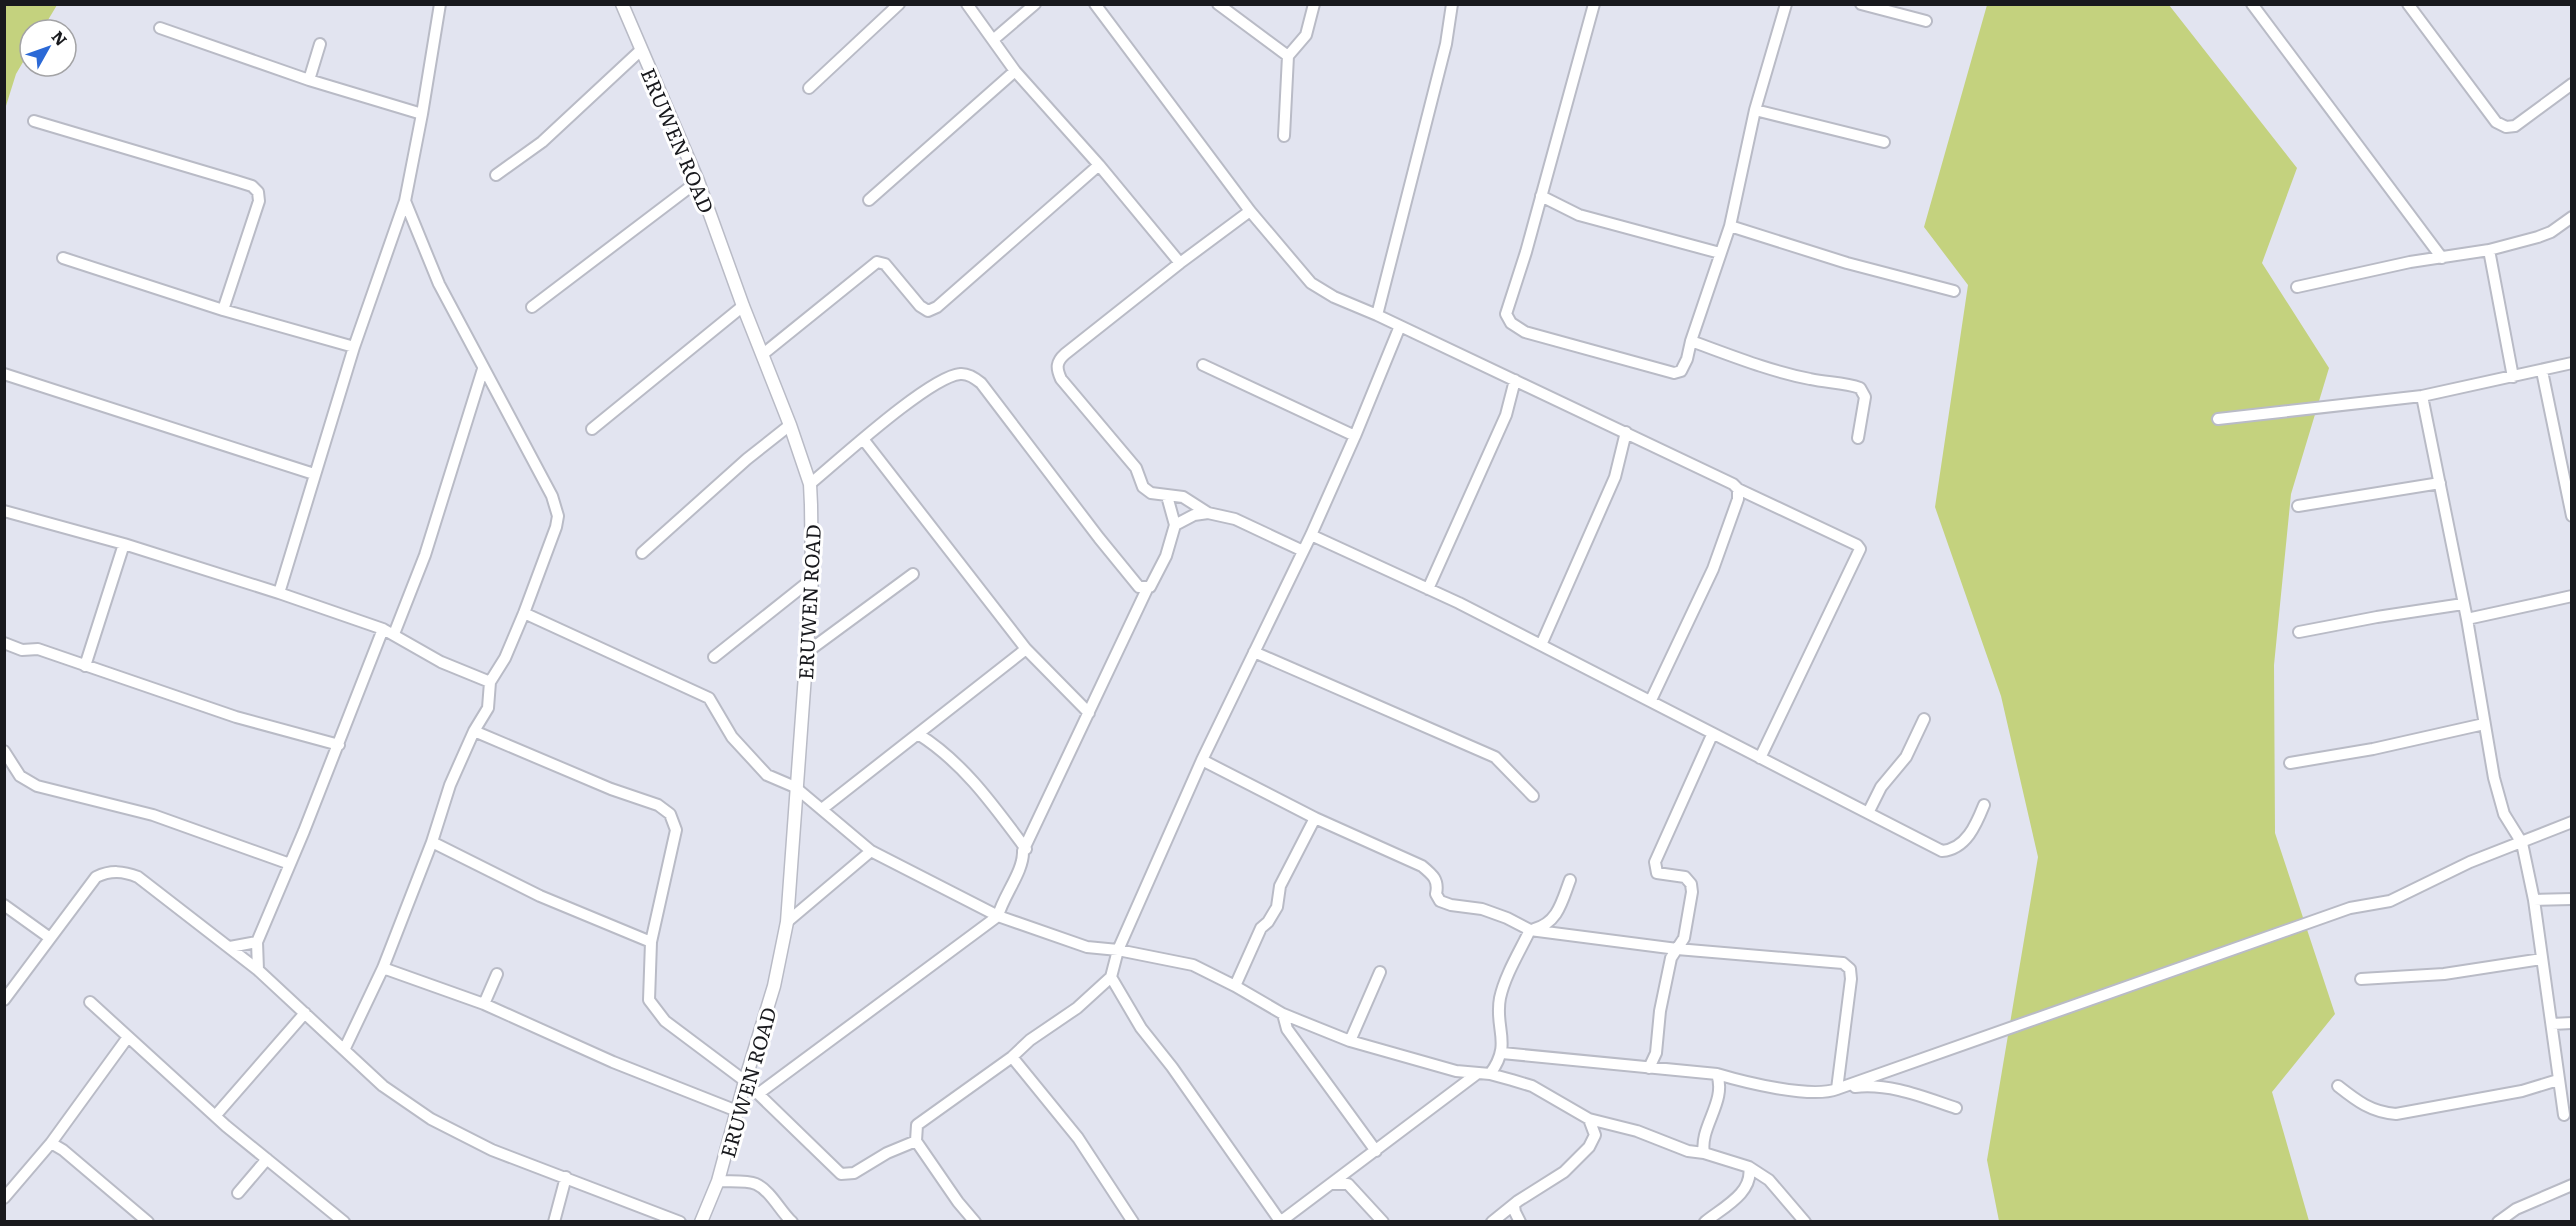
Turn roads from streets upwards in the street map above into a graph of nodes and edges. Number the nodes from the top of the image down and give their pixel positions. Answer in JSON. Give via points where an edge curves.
{"nodes":[{"id":1,"x":440,"y":4,"type":"edge"},
{"id":2,"x":621,"y":4,"type":"edge"},
{"id":3,"x":899,"y":4,"type":"edge"},
{"id":4,"x":967,"y":4,"type":"edge"},
{"id":5,"x":1035,"y":4,"type":"edge"},
{"id":6,"x":1095,"y":4,"type":"edge"},
{"id":7,"x":1218,"y":4,"type":"edge"},
{"id":8,"x":1314,"y":4,"type":"edge"},
{"id":9,"x":1452,"y":4,"type":"edge"},
{"id":10,"x":1594,"y":4,"type":"edge"},
{"id":11,"x":1786,"y":4,"type":"edge"},
{"id":12,"x":1861,"y":4,"type":"edge"},
{"id":13,"x":2408,"y":4,"type":"edge"},
{"id":14,"x":2254,"y":5,"type":"edge"},
{"id":15,"x":1926,"y":21,"type":"dead end"},
{"id":16,"x":160,"y":28,"type":"dead end"},
{"id":17,"x":993,"y":40,"type":"junction"},
{"id":18,"x":320,"y":44,"type":"dead end"},
{"id":19,"x":641,"y":50,"type":"junction"},
{"id":20,"x":1288,"y":56,"type":"junction"},
{"id":21,"x":1015,"y":70,"type":"junction"},
{"id":22,"x":309,"y":80,"type":"junction"},
{"id":23,"x":2571,"y":84,"type":"edge"},
{"id":24,"x":809,"y":88,"type":"dead end"},
{"id":25,"x":1755,"y":110,"type":"junction"},
{"id":26,"x":422,"y":114,"type":"junction"},
{"id":27,"x":34,"y":121,"type":"dead end"},
{"id":28,"x":1284,"y":136,"type":"dead end"},
{"id":29,"x":1884,"y":142,"type":"dead end"},
{"id":30,"x":1099,"y":165,"type":"junction"},
{"id":31,"x":496,"y":175,"type":"dead end"},
{"id":32,"x":698,"y":181,"type":"junction"},
{"id":33,"x":1541,"y":196,"type":"junction"},
{"id":34,"x":869,"y":200,"type":"dead end"},
{"id":35,"x":405,"y":201,"type":"junction"},
{"id":36,"x":1250,"y":211,"type":"junction"},
{"id":37,"x":2571,"y":217,"type":"edge"},
{"id":38,"x":1730,"y":226,"type":"junction"},
{"id":39,"x":2489,"y":250,"type":"junction"},
{"id":40,"x":1720,"y":253,"type":"junction"},
{"id":41,"x":63,"y":258,"type":"dead end"},
{"id":42,"x":2442,"y":258,"type":"junction"},
{"id":43,"x":1180,"y":263,"type":"junction"},
{"id":44,"x":2297,"y":287,"type":"dead end"},
{"id":45,"x":1954,"y":291,"type":"dead end"},
{"id":46,"x":743,"y":306,"type":"junction"},
{"id":47,"x":532,"y":307,"type":"dead end"},
{"id":48,"x":223,"y":310,"type":"junction"},
{"id":49,"x":1377,"y":315,"type":"junction"},
{"id":50,"x":1400,"y":326,"type":"junction"},
{"id":51,"x":1691,"y":341,"type":"junction"},
{"id":52,"x":354,"y":346,"type":"junction"},
{"id":53,"x":763,"y":354,"type":"junction"},
{"id":54,"x":2571,"y":363,"type":"edge"},
{"id":55,"x":1203,"y":365,"type":"dead end"},
{"id":56,"x":483,"y":369,"type":"junction"},
{"id":57,"x":2542,"y":371,"type":"junction"},
{"id":58,"x":4,"y":374,"type":"edge"},
{"id":59,"x":2513,"y":377,"type":"junction"},
{"id":60,"x":1515,"y":380,"type":"junction"},
{"id":61,"x":2422,"y":396,"type":"junction"},
{"id":62,"x":2218,"y":419,"type":"dead end"},
{"id":63,"x":790,"y":425,"type":"junction"},
{"id":64,"x":592,"y":429,"type":"dead end"},
{"id":65,"x":1626,"y":432,"type":"junction"},
{"id":66,"x":1355,"y":436,"type":"junction"},
{"id":67,"x":1858,"y":438,"type":"dead end"},
{"id":68,"x":863,"y":439,"type":"junction"},
{"id":69,"x":314,"y":474,"type":"junction"},
{"id":70,"x":2440,"y":483,"type":"junction"},
{"id":71,"x":810,"y":484,"type":"junction"},
{"id":72,"x":1738,"y":489,"type":"junction"},
{"id":73,"x":1167,"y":496,"type":"junction"},
{"id":74,"x":2298,"y":506,"type":"dead end"},
{"id":75,"x":4,"y":511,"type":"edge"},
{"id":76,"x":1208,"y":513,"type":"junction"},
{"id":77,"x":2571,"y":516,"type":"edge"},
{"id":78,"x":1175,"y":525,"type":"junction"},
{"id":79,"x":1311,"y":535,"type":"junction"},
{"id":80,"x":124,"y":544,"type":"junction"},
{"id":81,"x":1301,"y":550,"type":"junction"},
{"id":82,"x":642,"y":553,"type":"dead end"},
{"id":83,"x":914,"y":574,"type":"dead end"},
{"id":84,"x":812,"y":579,"type":"junction"},
{"id":85,"x":1147,"y":588,"type":"junction"},
{"id":86,"x":1428,"y":589,"type":"junction"},
{"id":87,"x":279,"y":593,"type":"junction"},
{"id":88,"x":2571,"y":596,"type":"edge"},
{"id":89,"x":2463,"y":604,"type":"junction"},
{"id":90,"x":524,"y":613,"type":"junction"},
{"id":91,"x":2467,"y":619,"type":"junction"},
{"id":92,"x":382,"y":629,"type":"junction"},
{"id":93,"x":2300,"y":632,"type":"dead end"},
{"id":94,"x":394,"y":634,"type":"junction"},
{"id":95,"x":4,"y":643,"type":"edge"},
{"id":96,"x":1541,"y":645,"type":"junction"},
{"id":97,"x":1026,"y":649,"type":"junction"},
{"id":98,"x":807,"y":652,"type":"junction"},
{"id":99,"x":1254,"y":652,"type":"junction"},
{"id":100,"x":714,"y":657,"type":"dead end"},
{"id":101,"x":85,"y":666,"type":"junction"},
{"id":102,"x":490,"y":682,"type":"junction"},
{"id":103,"x":1651,"y":700,"type":"junction"},
{"id":104,"x":1089,"y":713,"type":"junction"},
{"id":105,"x":1924,"y":718,"type":"dead end"},
{"id":106,"x":2484,"y":724,"type":"junction"},
{"id":107,"x":474,"y":731,"type":"junction"},
{"id":108,"x":918,"y":734,"type":"junction"},
{"id":109,"x":1712,"y":735,"type":"junction"},
{"id":110,"x":339,"y":745,"type":"junction"},
{"id":111,"x":4,"y":751,"type":"edge"},
{"id":112,"x":1760,"y":758,"type":"junction"},
{"id":113,"x":1202,"y":760,"type":"junction"},
{"id":114,"x":2290,"y":763,"type":"dead end"},
{"id":115,"x":795,"y":787,"type":"junction"},
{"id":116,"x":1533,"y":796,"type":"dead end"},
{"id":117,"x":1984,"y":806,"type":"dead end"},
{"id":118,"x":822,"y":809,"type":"junction"},
{"id":119,"x":1868,"y":813,"type":"junction"},
{"id":120,"x":1316,"y":818,"type":"junction"},
{"id":121,"x":2571,"y":822,"type":"edge"},
{"id":122,"x":432,"y":842,"type":"junction"},
{"id":123,"x":2522,"y":843,"type":"junction"},
{"id":124,"x":1026,"y":849,"type":"junction"},
{"id":125,"x":871,"y":851,"type":"junction"},
{"id":126,"x":290,"y":864,"type":"junction"},
{"id":127,"x":1570,"y":880,"type":"dead end"},
{"id":128,"x":2571,"y":899,"type":"edge"},
{"id":129,"x":2534,"y":900,"type":"junction"},
{"id":130,"x":4,"y":905,"type":"edge"},
{"id":131,"x":998,"y":916,"type":"junction"},
{"id":132,"x":787,"y":922,"type":"junction"},
{"id":133,"x":1530,"y":930,"type":"junction"},
{"id":134,"x":50,"y":939,"type":"junction"},
{"id":135,"x":256,"y":942,"type":"junction"},
{"id":136,"x":651,"y":942,"type":"junction"},
{"id":137,"x":230,"y":947,"type":"junction"},
{"id":138,"x":1677,"y":949,"type":"junction"},
{"id":139,"x":1118,"y":950,"type":"junction"},
{"id":140,"x":2542,"y":959,"type":"junction"},
{"id":141,"x":383,"y":968,"type":"junction"},
{"id":142,"x":258,"y":970,"type":"junction"},
{"id":143,"x":1380,"y":972,"type":"dead end"},
{"id":144,"x":497,"y":974,"type":"dead end"},
{"id":145,"x":1111,"y":978,"type":"junction"},
{"id":146,"x":2361,"y":979,"type":"dead end"},
{"id":147,"x":1234,"y":986,"type":"junction"},
{"id":148,"x":4,"y":1000,"type":"edge"},
{"id":149,"x":90,"y":1002,"type":"dead end"},
{"id":150,"x":484,"y":1004,"type":"junction"},
{"id":151,"x":305,"y":1013,"type":"junction"},
{"id":152,"x":1283,"y":1014,"type":"junction"},
{"id":153,"x":2571,"y":1023,"type":"edge"},
{"id":154,"x":2552,"y":1024,"type":"junction"},
{"id":155,"x":128,"y":1037,"type":"junction"},
{"id":156,"x":1350,"y":1041,"type":"junction"},
{"id":157,"x":345,"y":1048,"type":"junction"},
{"id":158,"x":1502,"y":1053,"type":"junction"},
{"id":159,"x":1012,"y":1057,"type":"junction"},
{"id":160,"x":1649,"y":1068,"type":"junction"},
{"id":161,"x":1478,"y":1073,"type":"junction"},
{"id":162,"x":1490,"y":1074,"type":"junction"},
{"id":163,"x":1717,"y":1074,"type":"junction"},
{"id":164,"x":2558,"y":1080,"type":"junction"},
{"id":165,"x":745,"y":1081,"type":"junction"},
{"id":166,"x":2338,"y":1086,"type":"dead end"},
{"id":167,"x":1837,"y":1089,"type":"junction"},
{"id":168,"x":758,"y":1094,"type":"junction"},
{"id":169,"x":1956,"y":1108,"type":"dead end"},
{"id":170,"x":737,"y":1111,"type":"junction"},
{"id":171,"x":216,"y":1115,"type":"junction"},
{"id":172,"x":2564,"y":1115,"type":"dead end"},
{"id":173,"x":1589,"y":1119,"type":"junction"},
{"id":174,"x":916,"y":1141,"type":"junction"},
{"id":175,"x":51,"y":1143,"type":"junction"},
{"id":176,"x":1376,"y":1151,"type":"junction"},
{"id":177,"x":1704,"y":1153,"type":"junction"},
{"id":178,"x":267,"y":1159,"type":"junction"},
{"id":179,"x":1749,"y":1167,"type":"junction"},
{"id":180,"x":566,"y":1177,"type":"junction"},
{"id":181,"x":718,"y":1181,"type":"junction"},
{"id":182,"x":1332,"y":1184,"type":"junction"},
{"id":183,"x":2571,"y":1185,"type":"edge"},
{"id":184,"x":238,"y":1193,"type":"dead end"},
{"id":185,"x":4,"y":1198,"type":"edge"},
{"id":186,"x":1514,"y":1206,"type":"junction"},
{"id":187,"x":148,"y":1221,"type":"edge"},
{"id":188,"x":344,"y":1221,"type":"edge"},
{"id":189,"x":554,"y":1221,"type":"edge"},
{"id":190,"x":680,"y":1221,"type":"edge"},
{"id":191,"x":701,"y":1221,"type":"edge"},
{"id":192,"x":792,"y":1221,"type":"edge"},
{"id":193,"x":975,"y":1221,"type":"edge"},
{"id":194,"x":1134,"y":1221,"type":"edge"},
{"id":195,"x":1280,"y":1221,"type":"edge"},
{"id":196,"x":1383,"y":1221,"type":"edge"},
{"id":197,"x":1492,"y":1221,"type":"edge"},
{"id":198,"x":1520,"y":1221,"type":"edge"},
{"id":199,"x":1704,"y":1221,"type":"edge"},
{"id":200,"x":1805,"y":1221,"type":"edge"},
{"id":201,"x":2498,"y":1221,"type":"edge"}],
"edges":[{"from":1,"to":26,"type":"street"},
{"from":2,"to":19,"type":"street","name":"ERUWEN ROAD"},
{"from":3,"to":24,"type":"street"},
{"from":4,"to":17,"type":"street"},
{"from":5,"to":17,"type":"street"},
{"from":6,"to":36,"type":"street"},
{"from":7,"to":20,"type":"street"},
{"from":8,"to":20,"type":"street","via":[[1306,35]]},
{"from":9,"to":49,"type":"street","via":[[1446,44]]},
{"from":10,"to":33,"type":"street"},
{"from":11,"to":25,"type":"street"},
{"from":12,"to":15,"type":"street"},
{"from":13,"to":23,"type":"street","via":[[2496,122],[2506,127],[2515,126]]},
{"from":14,"to":42,"type":"street"},
{"from":16,"to":22,"type":"street"},
{"from":17,"to":21,"type":"street"},
{"from":18,"to":22,"type":"street"},
{"from":19,"to":31,"type":"street","via":[[542,142]]},
{"from":19,"to":32,"type":"street","name":"ERUWEN ROAD"},
{"from":20,"to":28,"type":"street"},
{"from":21,"to":30,"type":"street"},
{"from":21,"to":34,"type":"street"},
{"from":22,"to":26,"type":"street"},
{"from":25,"to":29,"type":"street"},
{"from":25,"to":38,"type":"street"},
{"from":26,"to":35,"type":"street"},
{"from":27,"to":48,"type":"street","via":[[252,186],[259,201]]},
{"from":30,"to":43,"type":"street"},
{"from":30,"to":53,"type":"street","via":[[937,307],[928,311],[920,306],[885,264],[877,262]]},
{"from":32,"to":46,"type":"street","name":"ERUWEN ROAD"},
{"from":32,"to":47,"type":"street"},
{"from":33,"to":40,"type":"street","via":[[1579,215]]},
{"from":33,"to":51,"type":"street","via":[[1507,304],[1506,314],[1511,323],[1525,332],[1674,373],[1681,371]]},
{"from":35,"to":52,"type":"street"},
{"from":35,"to":56,"type":"street","via":[[439,284]]},
{"from":36,"to":43,"type":"street"},
{"from":36,"to":49,"type":"street","via":[[1311,283]]},
{"from":37,"to":39,"type":"street","via":[[2551,232]]},
{"from":38,"to":40,"type":"street"},
{"from":38,"to":45,"type":"street"},
{"from":39,"to":42,"type":"street"},
{"from":39,"to":59,"type":"street"},
{"from":40,"to":51,"type":"street"},
{"from":41,"to":48,"type":"street"},
{"from":42,"to":44,"type":"street"},
{"from":43,"to":73,"type":"street","via":[[1065,354],[1056,369],[1136,468],[1143,487]]},
{"from":46,"to":53,"type":"street","name":"ERUWEN ROAD"},
{"from":46,"to":64,"type":"street"},
{"from":48,"to":52,"type":"street"},
{"from":49,"to":50,"type":"street"},
{"from":50,"to":60,"type":"street"},
{"from":50,"to":66,"type":"street"},
{"from":51,"to":67,"type":"street","via":[[1761,366],[1860,388],[1865,397]]},
{"from":52,"to":69,"type":"street"},
{"from":53,"to":63,"type":"street","name":"ERUWEN ROAD"},
{"from":54,"to":57,"type":"street"},
{"from":55,"to":66,"type":"street"},
{"from":56,"to":90,"type":"street","via":[[552,496],[558,516]]},
{"from":56,"to":94,"type":"street","via":[[425,555]]},
{"from":57,"to":59,"type":"street"},
{"from":57,"to":77,"type":"street"},
{"from":58,"to":69,"type":"street"},
{"from":59,"to":61,"type":"street"},
{"from":60,"to":65,"type":"street"},
{"from":60,"to":86,"type":"street","via":[[1506,415]]},
{"from":61,"to":62,"type":"street"},
{"from":61,"to":70,"type":"street"},
{"from":63,"to":71,"type":"street","name":"ERUWEN ROAD"},
{"from":63,"to":82,"type":"street"},
{"from":65,"to":72,"type":"street"},
{"from":65,"to":96,"type":"street","via":[[1615,477]]},
{"from":66,"to":79,"type":"street"},
{"from":68,"to":71,"type":"street"},
{"from":68,"to":85,"type":"street","via":[[928,388],[959,374],[973,376],[1098,538],[1139,587]]},
{"from":68,"to":97,"type":"street"},
{"from":69,"to":87,"type":"street"},
{"from":70,"to":74,"type":"street"},
{"from":70,"to":89,"type":"street"},
{"from":71,"to":84,"type":"street","name":"ERUWEN ROAD"},
{"from":72,"to":103,"type":"street","via":[[1713,569]]},
{"from":72,"to":112,"type":"street","via":[[1860,549]]},
{"from":73,"to":76,"type":"street","via":[[1183,497]]},
{"from":73,"to":78,"type":"street"},
{"from":75,"to":80,"type":"street"},
{"from":76,"to":78,"type":"street"},
{"from":76,"to":81,"type":"street","via":[[1235,519]]},
{"from":78,"to":85,"type":"street","via":[[1166,556]]},
{"from":79,"to":81,"type":"street"},
{"from":79,"to":86,"type":"street"},
{"from":80,"to":87,"type":"street"},
{"from":80,"to":101,"type":"street"},
{"from":81,"to":99,"type":"street"},
{"from":83,"to":98,"type":"street"},
{"from":84,"to":98,"type":"street","name":"ERUWEN ROAD"},
{"from":84,"to":100,"type":"street"},
{"from":85,"to":104,"type":"street"},
{"from":86,"to":96,"type":"street"},
{"from":87,"to":92,"type":"street"},
{"from":88,"to":91,"type":"street"},
{"from":89,"to":91,"type":"street"},
{"from":89,"to":93,"type":"street"},
{"from":90,"to":102,"type":"street"},
{"from":90,"to":115,"type":"street","via":[[709,698],[732,737],[753,761],[767,775]]},
{"from":91,"to":106,"type":"street"},
{"from":92,"to":94,"type":"street"},
{"from":92,"to":110,"type":"street"},
{"from":94,"to":102,"type":"street","via":[[441,662]]},
{"from":95,"to":101,"type":"street","via":[[22,650],[38,649]]},
{"from":96,"to":103,"type":"street"},
{"from":97,"to":104,"type":"street"},
{"from":97,"to":108,"type":"street"},
{"from":98,"to":115,"type":"street","name":"ERUWEN ROAD"},
{"from":99,"to":113,"type":"street"},
{"from":99,"to":116,"type":"street","via":[[1488,753]]},
{"from":101,"to":110,"type":"street","via":[[236,717]]},
{"from":102,"to":107,"type":"street","via":[[488,708]]},
{"from":103,"to":109,"type":"street"},
{"from":104,"to":124,"type":"street"},
{"from":105,"to":119,"type":"street","via":[[1906,757],[1881,787]]},
{"from":106,"to":114,"type":"street"},
{"from":106,"to":123,"type":"street","via":[[2504,814]]},
{"from":107,"to":122,"type":"street","via":[[450,785]]},
{"from":107,"to":136,"type":"street","via":[[658,805],[670,814],[676,830]]},
{"from":108,"to":118,"type":"street"},
{"from":108,"to":124,"type":"street","via":[[941,748],[959,766]]},
{"from":109,"to":112,"type":"street"},
{"from":109,"to":138,"type":"street","via":[[1655,862],[1657,873],[1685,877],[1691,884],[1684,938]]},
{"from":110,"to":126,"type":"street"},
{"from":111,"to":126,"type":"street","via":[[20,776],[37,786],[153,815]]},
{"from":112,"to":119,"type":"street"},
{"from":113,"to":120,"type":"street"},
{"from":113,"to":139,"type":"street"},
{"from":115,"to":118,"type":"street"},
{"from":115,"to":132,"type":"street","name":"ERUWEN ROAD"},
{"from":117,"to":119,"type":"street","via":[[1976,826],[1957,847],[1942,851]]},
{"from":118,"to":125,"type":"street"},
{"from":120,"to":133,"type":"street","via":[[1422,866],[1434,877],[1440,901],[1482,909]]},
{"from":120,"to":147,"type":"street","via":[[1280,886],[1277,907],[1261,928]]},
{"from":121,"to":123,"type":"street"},
{"from":122,"to":136,"type":"street","via":[[540,896]]},
{"from":122,"to":141,"type":"street"},
{"from":123,"to":129,"type":"street"},
{"from":123,"to":167,"type":"street","via":[[2470,862],[2390,901],[2350,908]]},
{"from":124,"to":131,"type":"street"},
{"from":125,"to":131,"type":"street"},
{"from":125,"to":132,"type":"street"},
{"from":126,"to":135,"type":"street"},
{"from":127,"to":133,"type":"street","via":[[1552,920]]},
{"from":128,"to":129,"type":"street"},
{"from":129,"to":140,"type":"street"},
{"from":130,"to":134,"type":"street"},
{"from":131,"to":139,"type":"street","via":[[1087,947]]},
{"from":131,"to":168,"type":"street"},
{"from":132,"to":165,"type":"street","name":"ERUWEN ROAD","via":[[774,986]]},
{"from":133,"to":138,"type":"street"},
{"from":133,"to":158,"type":"street","via":[[1500,1000]]},
{"from":134,"to":137,"type":"street","via":[[96,877],[106,872],[126,872]]},
{"from":134,"to":148,"type":"street"},
{"from":135,"to":137,"type":"street"},
{"from":135,"to":142,"type":"street"},
{"from":136,"to":165,"type":"street","via":[[649,1000],[654,1010]]},
{"from":137,"to":142,"type":"street"},
{"from":138,"to":160,"type":"street","via":[[1671,957],[1656,1053]]},
{"from":138,"to":167,"type":"street","via":[[1843,963],[1850,969]]},
{"from":139,"to":145,"type":"street"},
{"from":139,"to":147,"type":"street","via":[[1193,965]]},
{"from":140,"to":146,"type":"street","via":[[2444,974]]},
{"from":140,"to":154,"type":"street"},
{"from":141,"to":150,"type":"street"},
{"from":141,"to":157,"type":"street"},
{"from":142,"to":151,"type":"street"},
{"from":143,"to":156,"type":"street"},
{"from":144,"to":150,"type":"street"},
{"from":145,"to":159,"type":"street"},
{"from":145,"to":195,"type":"street","via":[[1141,1028],[1173,1067]]},
{"from":147,"to":152,"type":"street"},
{"from":149,"to":155,"type":"street"},
{"from":150,"to":170,"type":"street","via":[[613,1062]]},
{"from":151,"to":157,"type":"street"},
{"from":151,"to":171,"type":"street"},
{"from":152,"to":156,"type":"street"},
{"from":152,"to":176,"type":"street","via":[[1287,1029]]},
{"from":153,"to":154,"type":"street"},
{"from":154,"to":164,"type":"street"},
{"from":155,"to":171,"type":"street"},
{"from":155,"to":175,"type":"street"},
{"from":156,"to":161,"type":"street","via":[[1456,1071]]},
{"from":157,"to":180,"type":"street","via":[[383,1086],[431,1119],[492,1150]]},
{"from":158,"to":160,"type":"street"},
{"from":158,"to":162,"type":"street"},
{"from":159,"to":174,"type":"street","via":[[922,1120],[917,1125]]},
{"from":159,"to":194,"type":"street","via":[[1078,1138]]},
{"from":160,"to":163,"type":"street"},
{"from":161,"to":162,"type":"street"},
{"from":161,"to":176,"type":"street"},
{"from":162,"to":173,"type":"street","via":[[1532,1086]]},
{"from":163,"to":167,"type":"street","via":[[1747,1083],[1823,1093]]},
{"from":163,"to":177,"type":"street","via":[[1719,1085],[1703,1141]]},
{"from":164,"to":166,"type":"street","via":[[2522,1091],[2396,1114],[2361,1105]]},
{"from":164,"to":172,"type":"street"},
{"from":165,"to":168,"type":"street"},
{"from":165,"to":170,"type":"street","name":"ERUWEN ROAD"},
{"from":167,"to":169,"type":"street","via":[[1893,1088]]},
{"from":168,"to":174,"type":"street","via":[[841,1174],[854,1173]]},
{"from":170,"to":181,"type":"street","name":"ERUWEN ROAD"},
{"from":171,"to":178,"type":"street"},
{"from":173,"to":177,"type":"street"},
{"from":173,"to":186,"type":"street","via":[[1595,1135],[1589,1147],[1564,1172]]},
{"from":174,"to":193,"type":"street"},
{"from":175,"to":185,"type":"street"},
{"from":175,"to":187,"type":"street"},
{"from":176,"to":182,"type":"street"},
{"from":177,"to":179,"type":"street"},
{"from":178,"to":184,"type":"street"},
{"from":178,"to":188,"type":"street"},
{"from":179,"to":199,"type":"street","via":[[1750,1179],[1744,1190]]},
{"from":179,"to":200,"type":"street","via":[[1769,1180]]},
{"from":180,"to":189,"type":"street"},
{"from":180,"to":190,"type":"street"},
{"from":181,"to":191,"type":"street","name":"ERUWEN ROAD"},
{"from":181,"to":192,"type":"street","via":[[755,1184]]},
{"from":182,"to":195,"type":"street"},
{"from":182,"to":196,"type":"street","via":[[1348,1185]]},
{"from":183,"to":201,"type":"street"},
{"from":186,"to":197,"type":"street"},
{"from":186,"to":198,"type":"street"}]}
